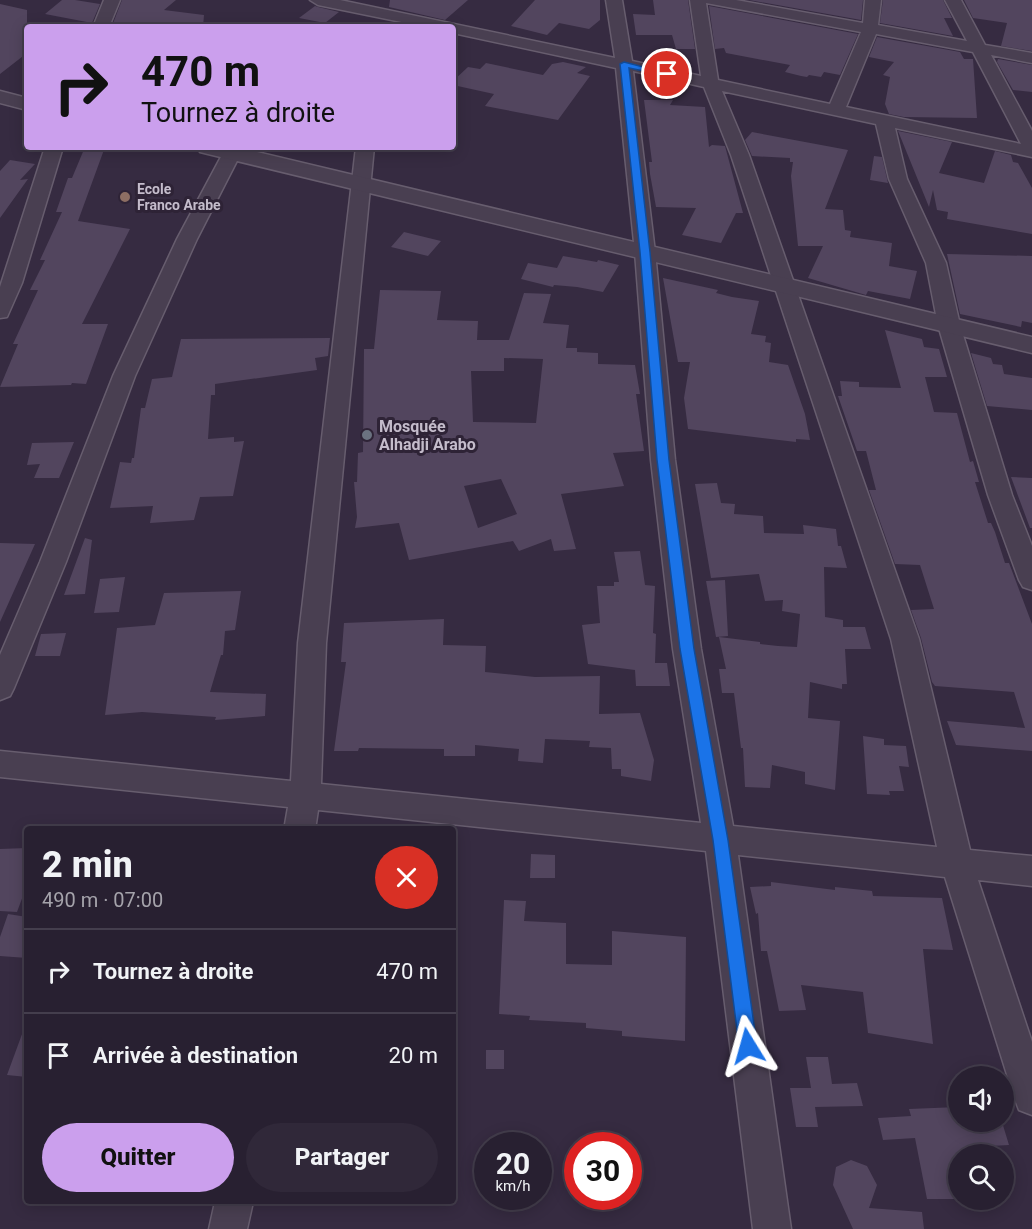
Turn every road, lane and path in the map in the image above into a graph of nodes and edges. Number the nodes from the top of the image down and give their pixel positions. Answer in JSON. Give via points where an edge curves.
{"nodes":[{"id":1,"x":112,"y":0,"type":"edge"},
{"id":2,"x":318,"y":0,"type":"edge"},
{"id":3,"x":614,"y":0,"type":"edge"},
{"id":4,"x":698,"y":0,"type":"edge"},
{"id":5,"x":711,"y":0,"type":"edge"},
{"id":6,"x":873,"y":0,"type":"edge"},
{"id":7,"x":954,"y":0,"type":"edge"},
{"id":8,"x":769,"y":5,"type":"edge"},
{"id":9,"x":384,"y":14,"type":"edge"},
{"id":10,"x":102,"y":24,"type":"edge"},
{"id":11,"x":433,"y":24,"type":"edge"},
{"id":12,"x":456,"y":29,"type":"edge"},
{"id":13,"x":870,"y":29,"type":"junction"},
{"id":14,"x":979,"y":48,"type":"junction"},
{"id":15,"x":1032,"y":58,"type":"edge"},
{"id":16,"x":624,"y":64,"type":"junction"},
{"id":17,"x":710,"y":82,"type":"junction"},
{"id":18,"x":0,"y":97,"type":"edge"},
{"id":19,"x":24,"y":103,"type":"edge"},
{"id":20,"x":836,"y":110,"type":"junction"},
{"id":21,"x":884,"y":120,"type":"junction"},
{"id":22,"x":53,"y":150,"type":"edge"},
{"id":23,"x":220,"y":150,"type":"edge"},
{"id":24,"x":365,"y":150,"type":"edge"},
{"id":25,"x":1032,"y":150,"type":"edge"},
{"id":26,"x":232,"y":153,"type":"junction"},
{"id":27,"x":359,"y":184,"type":"junction"},
{"id":28,"x":645,"y":252,"type":"junction"},
{"id":29,"x":785,"y":286,"type":"junction"},
{"id":30,"x":0,"y":312,"type":"edge"},
{"id":31,"x":949,"y":325,"type":"junction"},
{"id":32,"x":1032,"y":345,"type":"edge"},
{"id":33,"x":1032,"y":580,"type":"edge"},
{"id":34,"x":0,"y":688,"type":"edge"},
{"id":35,"x":0,"y":764,"type":"edge"},
{"id":36,"x":305,"y":796,"type":"junction"},
{"id":37,"x":300,"y":826,"type":"edge"},
{"id":38,"x":720,"y":840,"type":"junction"},
{"id":39,"x":957,"y":864,"type":"junction"},
{"id":40,"x":1032,"y":871,"type":"edge"},
{"id":41,"x":1032,"y":1097,"type":"edge"},
{"id":42,"x":234,"y":1204,"type":"edge"},
{"id":43,"x":228,"y":1229,"type":"edge"},
{"id":44,"x":772,"y":1229,"type":"edge"}],
"edges":[{"from":1,"to":10,"type":"street"},
{"from":2,"to":9,"type":"street"},
{"from":3,"to":16,"type":"street"},
{"from":4,"to":17,"type":"street"},
{"from":5,"to":8,"type":"street"},
{"from":6,"to":13,"type":"street"},
{"from":7,"to":14,"type":"street"},
{"from":8,"to":13,"type":"street"},
{"from":9,"to":11,"type":"street"},
{"from":12,"to":16,"type":"street"},
{"from":13,"to":14,"type":"street"},
{"from":13,"to":20,"type":"street"},
{"from":14,"to":15,"type":"street"},
{"from":14,"to":25,"type":"street"},
{"from":16,"to":17,"type":"street"},
{"from":16,"to":28,"type":"street"},
{"from":17,"to":20,"type":"street"},
{"from":17,"to":29,"type":"street"},
{"from":18,"to":19,"type":"street"},
{"from":20,"to":21,"type":"street"},
{"from":21,"to":25,"type":"street"},
{"from":21,"to":31,"type":"street","via":[[898,179],[936,264]]},
{"from":22,"to":30,"type":"street"},
{"from":23,"to":26,"type":"street"},
{"from":24,"to":27,"type":"street"},
{"from":26,"to":27,"type":"street"},
{"from":26,"to":34,"type":"street","via":[[187,239],[124,376]]},
{"from":27,"to":28,"type":"street"},
{"from":27,"to":36,"type":"street","via":[[312,643]]},
{"from":28,"to":29,"type":"street"},
{"from":28,"to":38,"type":"street","via":[[663,460],[687,649]]},
{"from":29,"to":31,"type":"street"},
{"from":29,"to":39,"type":"street","via":[[905,639]]},
{"from":31,"to":32,"type":"street"},
{"from":31,"to":33,"type":"street","via":[[1000,495]]},
{"from":35,"to":36,"type":"street"},
{"from":36,"to":37,"type":"street"},
{"from":36,"to":38,"type":"street"},
{"from":38,"to":39,"type":"street"},
{"from":38,"to":44,"type":"street"},
{"from":39,"to":40,"type":"street"},
{"from":39,"to":41,"type":"street"},
{"from":42,"to":43,"type":"street"}]}
